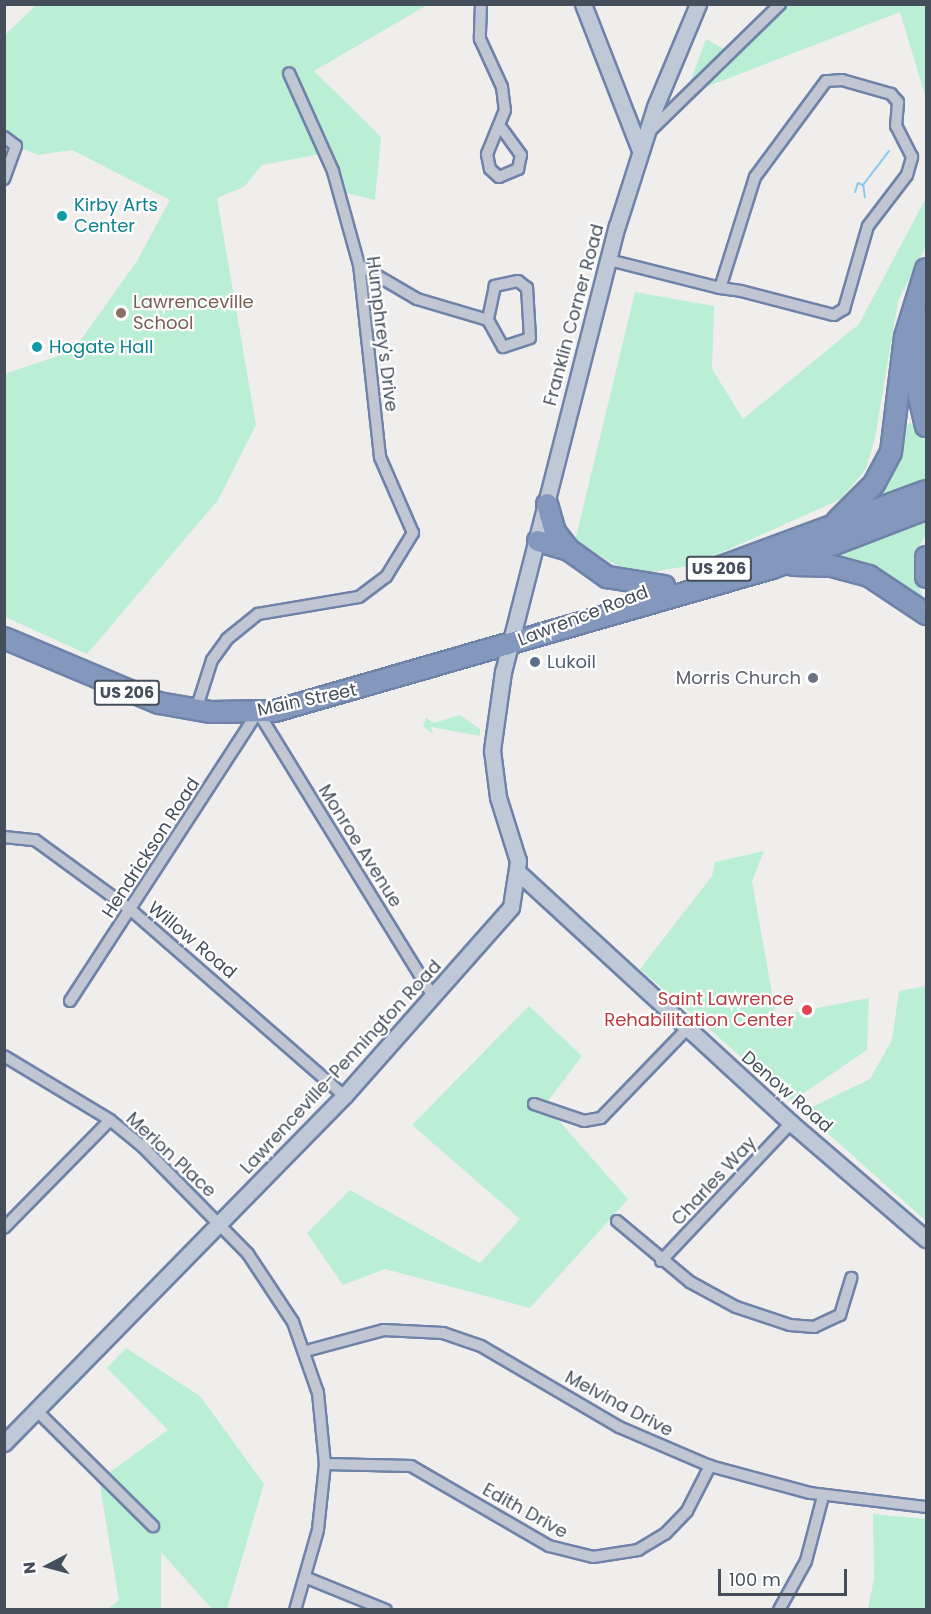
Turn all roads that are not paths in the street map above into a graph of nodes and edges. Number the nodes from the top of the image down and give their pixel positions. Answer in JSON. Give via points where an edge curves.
{"nodes":[{"id":1,"x":481,"y":4,"type":"edge"},
{"id":2,"x":583,"y":4,"type":"edge"},
{"id":3,"x":698,"y":4,"type":"edge"},
{"id":4,"x":780,"y":4,"type":"edge"},
{"id":5,"x":289,"y":73,"type":"dead end"},
{"id":6,"x":500,"y":126,"type":"dead end"},
{"id":7,"x":4,"y":137,"type":"edge"},
{"id":8,"x":643,"y":143,"type":"junction"},
{"id":9,"x":4,"y":179,"type":"edge"},
{"id":10,"x":609,"y":260,"type":"junction"},
{"id":11,"x":359,"y":265,"type":"junction"},
{"id":12,"x":927,"y":269,"type":"edge"},
{"id":13,"x":720,"y":288,"type":"junction"},
{"id":14,"x":488,"y":320,"type":"junction"},
{"id":15,"x":927,"y":320,"type":"edge"},
{"id":16,"x":927,"y":426,"type":"edge"},
{"id":17,"x":927,"y":491,"type":"edge"},
{"id":18,"x":547,"y":504,"type":"junction"},
{"id":19,"x":927,"y":509,"type":"edge"},
{"id":20,"x":538,"y":541,"type":"junction"},
{"id":21,"x":569,"y":550,"type":"junction"},
{"id":22,"x":927,"y":557,"type":"edge"},
{"id":23,"x":771,"y":561,"type":"junction"},
{"id":24,"x":927,"y":576,"type":"edge"},
{"id":25,"x":664,"y":586,"type":"junction"},
{"id":26,"x":927,"y":614,"type":"edge"},
{"id":27,"x":4,"y":638,"type":"edge"},
{"id":28,"x":510,"y":643,"type":"junction"},
{"id":29,"x":196,"y":710,"type":"junction"},
{"id":30,"x":258,"y":712,"type":"junction"},
{"id":31,"x":4,"y":837,"type":"edge"},
{"id":32,"x":519,"y":873,"type":"junction"},
{"id":33,"x":131,"y":910,"type":"junction"},
{"id":34,"x":433,"y":997,"type":"junction"},
{"id":35,"x":70,"y":1001,"type":"dead end"},
{"id":36,"x":687,"y":1029,"type":"junction"},
{"id":37,"x":4,"y":1056,"type":"edge"},
{"id":38,"x":344,"y":1096,"type":"junction"},
{"id":39,"x":534,"y":1104,"type":"dead end"},
{"id":40,"x":110,"y":1120,"type":"junction"},
{"id":41,"x":791,"y":1123,"type":"junction"},
{"id":42,"x":616,"y":1221,"type":"dead end"},
{"id":43,"x":221,"y":1225,"type":"junction"},
{"id":44,"x":4,"y":1228,"type":"edge"},
{"id":45,"x":927,"y":1239,"type":"edge"},
{"id":46,"x":661,"y":1261,"type":"junction"},
{"id":47,"x":851,"y":1278,"type":"dead end"},
{"id":48,"x":306,"y":1351,"type":"junction"},
{"id":49,"x":36,"y":1410,"type":"junction"},
{"id":50,"x":4,"y":1443,"type":"edge"},
{"id":51,"x":325,"y":1464,"type":"junction"},
{"id":52,"x":710,"y":1466,"type":"junction"},
{"id":53,"x":823,"y":1496,"type":"junction"},
{"id":54,"x":927,"y":1506,"type":"edge"},
{"id":55,"x":153,"y":1526,"type":"dead end"},
{"id":56,"x":306,"y":1578,"type":"junction"},
{"id":57,"x":295,"y":1610,"type":"edge"},
{"id":58,"x":386,"y":1610,"type":"edge"},
{"id":59,"x":778,"y":1610,"type":"edge"}],
"edges":[{"from":1,"to":6,"type":"street","via":[[480,39],[502,87]]},
{"from":2,"to":8,"type":"street"},
{"from":3,"to":8,"type":"street","name":"Franklin Corner Road"},
{"from":4,"to":8,"type":"street"},
{"from":5,"to":11,"type":"street","name":"Humphrey's Drive","via":[[333,171]]},
{"from":7,"to":9,"type":"street","via":[[16,146]]},
{"from":8,"to":10,"type":"street","name":"Franklin Corner Road"},
{"from":10,"to":13,"type":"street"},
{"from":10,"to":18,"type":"street","name":"Franklin Corner Road"},
{"from":11,"to":14,"type":"street","via":[[417,299]]},
{"from":11,"to":29,"type":"street","name":"Humphrey's Drive","via":[[380,457],[413,533],[386,577],[359,597],[258,614],[227,639],[212,660]]},
{"from":12,"to":23,"type":"highway","via":[[910,312],[899,417],[884,468],[863,498],[836,522]]},
{"from":13,"to":13,"type":"street","via":[[755,177],[826,81],[842,80],[891,93],[898,102],[896,126],[912,157],[907,175],[868,226],[844,309],[834,315]]},
{"from":14,"to":14,"type":"street","via":[[503,347],[530,338],[527,288],[518,281],[495,286]]},
{"from":15,"to":16,"type":"highway","via":[[918,392]]},
{"from":17,"to":23,"type":"highway","name":"Lawrence Road","number":"US 206"},
{"from":18,"to":20,"type":"street","name":"Franklin Corner Road"},
{"from":18,"to":21,"type":"highway","via":[[555,532]]},
{"from":19,"to":23,"type":"highway","name":"Lawrence Road","number":"US 206"},
{"from":20,"to":21,"type":"highway"},
{"from":20,"to":28,"type":"street","name":"Franklin Corner Road"},
{"from":21,"to":25,"type":"highway","via":[[607,576]]},
{"from":22,"to":24,"type":"highway"},
{"from":23,"to":25,"type":"highway","name":"Lawrence Road","number":"US 206"},
{"from":23,"to":26,"type":"highway","via":[[852,570],[888,585]]},
{"from":23,"to":28,"type":"highway","name":"Lawrence Road","number":"US 206"},
{"from":25,"to":28,"type":"highway","name":"Lawrence Road","number":"US 206"},
{"from":27,"to":29,"type":"highway","name":"Main Street","number":"US 206","via":[[133,695]]},
{"from":28,"to":30,"type":"highway","name":"Main Street","number":"US 206","via":[[341,695]]},
{"from":28,"to":32,"type":"street","via":[[492,750]]},
{"from":29,"to":30,"type":"highway","name":"Main Street","number":"US 206"},
{"from":30,"to":33,"type":"street","name":"Hendrickson Road"},
{"from":30,"to":34,"type":"street","name":"Monroe Avenue"},
{"from":31,"to":33,"type":"street","name":"Willow Road","via":[[35,840]]},
{"from":32,"to":34,"type":"street","name":"Lawrenceville-Pennington Road","via":[[504,917]]},
{"from":32,"to":36,"type":"street","name":"Denow Road"},
{"from":33,"to":35,"type":"street","name":"Hendrickson Road"},
{"from":33,"to":38,"type":"street","name":"Willow Road"},
{"from":34,"to":38,"type":"street","name":"Lawrenceville-Pennington Road"},
{"from":36,"to":39,"type":"street","via":[[601,1118],[584,1121]]},
{"from":36,"to":41,"type":"street","name":"Denow Road"},
{"from":37,"to":40,"type":"street","name":"Merion Place"},
{"from":38,"to":43,"type":"street","name":"Lawrenceville-Pennington Road"},
{"from":40,"to":43,"type":"street","name":"Merion Place"},
{"from":40,"to":44,"type":"street"},
{"from":41,"to":45,"type":"street","name":"Denow Road"},
{"from":41,"to":46,"type":"street","name":"Charles Way"},
{"from":42,"to":46,"type":"street"},
{"from":43,"to":48,"type":"street","name":"Merion Place","via":[[265,1275]]},
{"from":43,"to":49,"type":"street","name":"Lawrenceville-Pennington Road"},
{"from":46,"to":47,"type":"street","via":[[725,1302],[804,1327],[840,1315]]},
{"from":48,"to":51,"type":"street","name":"Merion Place","via":[[322,1415]]},
{"from":48,"to":52,"type":"street","name":"Melvina Drive","via":[[384,1330],[462,1338],[619,1426]]},
{"from":49,"to":50,"type":"street","name":"Lawrenceville-Pennington Road"},
{"from":49,"to":55,"type":"street"},
{"from":51,"to":52,"type":"street","name":"Edith Drive","via":[[411,1466],[549,1546],[593,1557],[638,1550],[665,1534],[687,1511]]},
{"from":51,"to":56,"type":"street","name":"Merion Place"},
{"from":52,"to":53,"type":"street","name":"Melvina Drive"},
{"from":53,"to":54,"type":"street","name":"Melvina Drive"},
{"from":53,"to":59,"type":"street","via":[[806,1561]]},
{"from":56,"to":57,"type":"street","name":"Merion Place"},
{"from":56,"to":58,"type":"street"}]}
